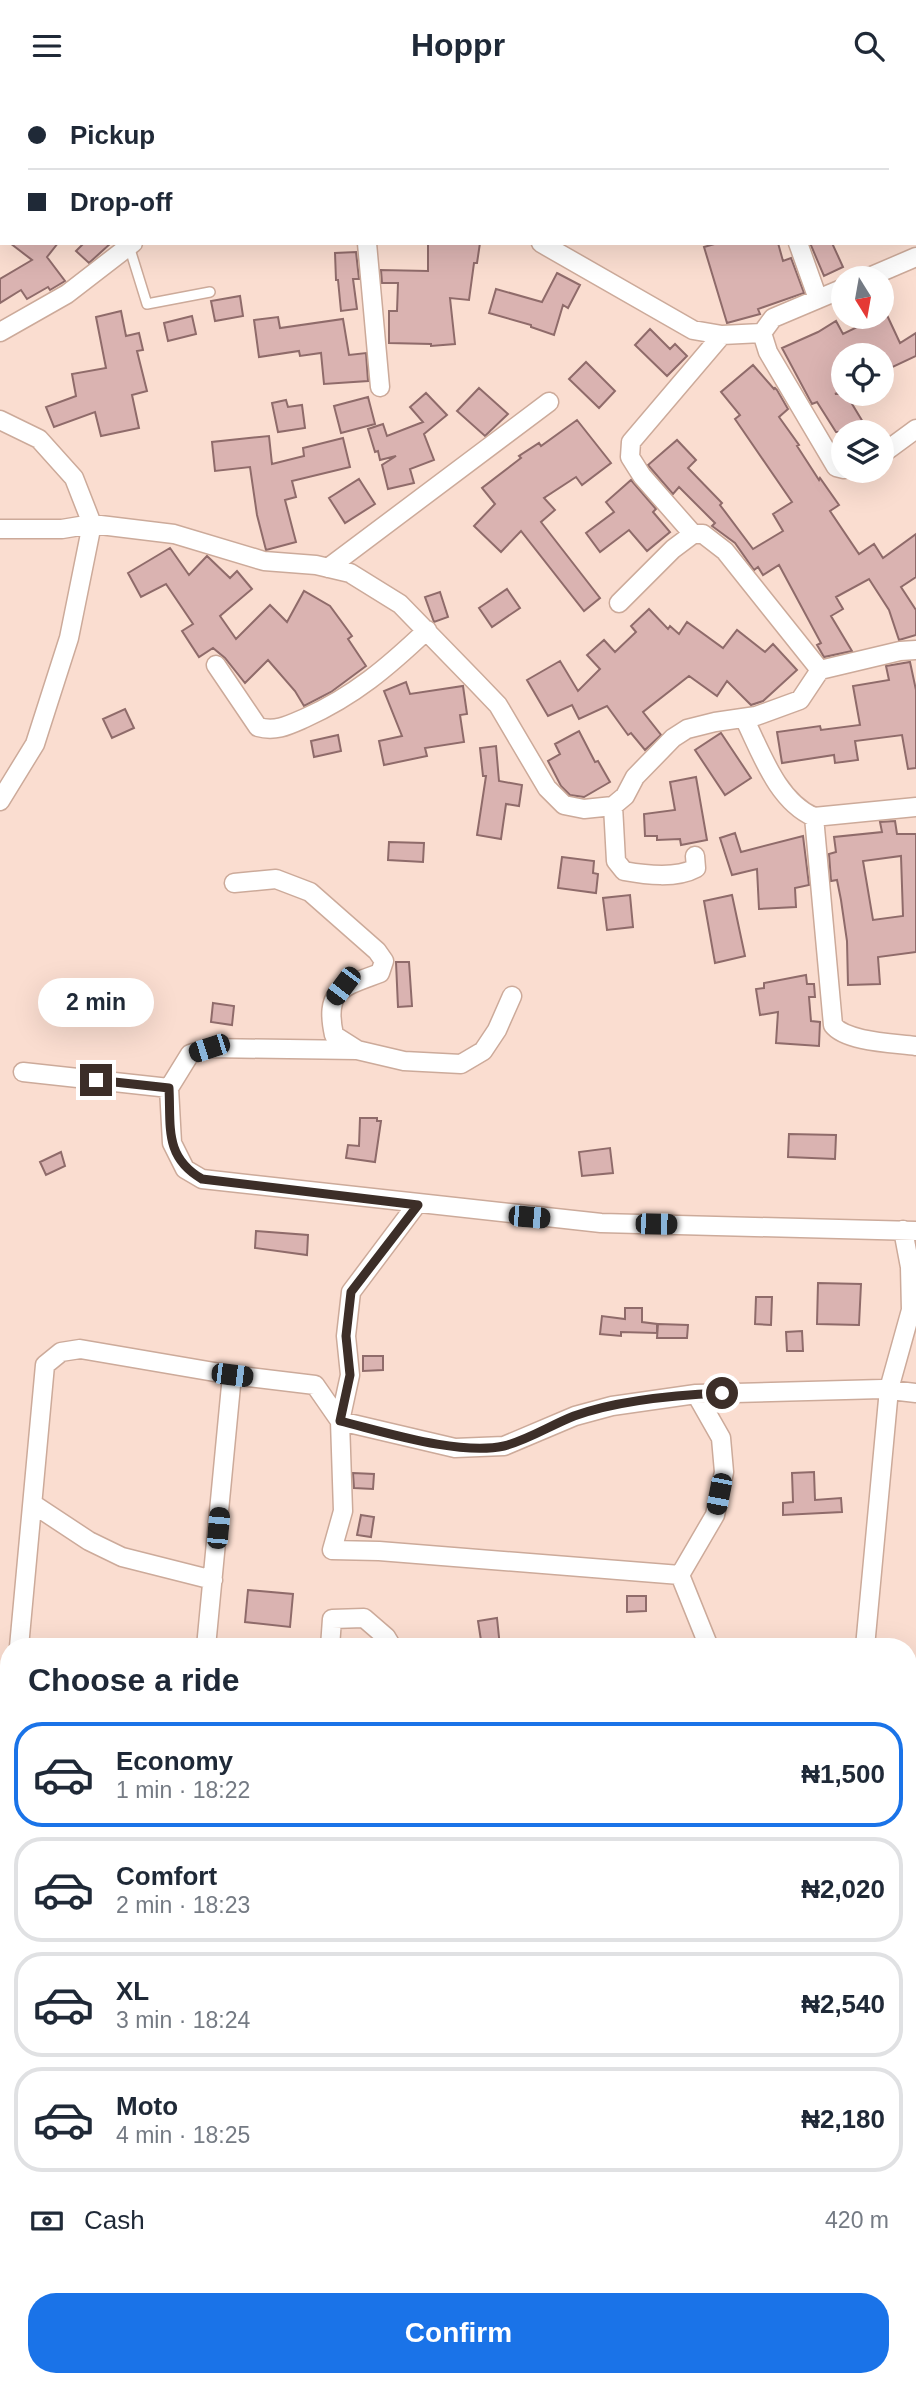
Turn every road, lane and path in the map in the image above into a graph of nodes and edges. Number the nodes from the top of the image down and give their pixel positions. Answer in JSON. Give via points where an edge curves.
{"nodes":[{"id":1,"x":131,"y":245,"type":"edge"},
{"id":2,"x":367,"y":245,"type":"edge"},
{"id":3,"x":544,"y":245,"type":"edge"},
{"id":4,"x":799,"y":245,"type":"edge"},
{"id":5,"x":916,"y":257,"type":"edge"},
{"id":6,"x":894,"y":266,"type":"edge"},
{"id":7,"x":210,"y":292,"type":"dead end"},
{"id":8,"x":831,"y":294,"type":"edge"},
{"id":9,"x":818,"y":299,"type":"junction"},
{"id":10,"x":0,"y":332,"type":"edge"},
{"id":11,"x":762,"y":334,"type":"junction"},
{"id":12,"x":723,"y":335,"type":"junction"},
{"id":13,"x":380,"y":387,"type":"dead end"},
{"id":14,"x":549,"y":402,"type":"dead end"},
{"id":15,"x":0,"y":420,"type":"edge"},
{"id":16,"x":916,"y":429,"type":"edge"},
{"id":17,"x":894,"y":445,"type":"edge"},
{"id":18,"x":831,"y":459,"type":"edge"},
{"id":19,"x":92,"y":524,"type":"junction"},
{"id":20,"x":0,"y":529,"type":"edge"},
{"id":21,"x":693,"y":534,"type":"junction"},
{"id":22,"x":328,"y":568,"type":"junction"},
{"id":23,"x":619,"y":603,"type":"dead end"},
{"id":24,"x":427,"y":630,"type":"junction"},
{"id":25,"x":916,"y":650,"type":"edge"},
{"id":26,"x":216,"y":665,"type":"dead end"},
{"id":27,"x":820,"y":670,"type":"junction"},
{"id":28,"x":744,"y":718,"type":"junction"},
{"id":29,"x":0,"y":801,"type":"edge"},
{"id":30,"x":613,"y":806,"type":"junction"},
{"id":31,"x":916,"y":807,"type":"edge"},
{"id":32,"x":814,"y":817,"type":"junction"},
{"id":33,"x":695,"y":856,"type":"dead end"},
{"id":34,"x":234,"y":883,"type":"dead end"},
{"id":35,"x":512,"y":996,"type":"dead end"},
{"id":36,"x":916,"y":1045,"type":"edge"},
{"id":37,"x":357,"y":1050,"type":"junction"},
{"id":38,"x":23,"y":1072,"type":"dead end"},
{"id":39,"x":169,"y":1088,"type":"junction"},
{"id":40,"x":418,"y":1205,"type":"junction"},
{"id":41,"x":909,"y":1230,"type":"edge"},
{"id":42,"x":913,"y":1267,"type":"edge"},
{"id":43,"x":232,"y":1375,"type":"junction"},
{"id":44,"x":889,"y":1389,"type":"junction"},
{"id":45,"x":916,"y":1393,"type":"edge"},
{"id":46,"x":696,"y":1394,"type":"junction"},
{"id":47,"x":340,"y":1421,"type":"junction"},
{"id":48,"x":33,"y":1504,"type":"junction"},
{"id":49,"x":680,"y":1575,"type":"junction"},
{"id":50,"x":213,"y":1580,"type":"junction"},
{"id":51,"x":20,"y":1638,"type":"edge"},
{"id":52,"x":207,"y":1638,"type":"edge"},
{"id":53,"x":331,"y":1638,"type":"edge"},
{"id":54,"x":387,"y":1638,"type":"edge"},
{"id":55,"x":705,"y":1638,"type":"edge"},
{"id":56,"x":866,"y":1638,"type":"edge"}],
"edges":[{"from":1,"to":7,"type":"lane","via":[[146,304]]},
{"from":1,"to":10,"type":"street","via":[[67,294]]},
{"from":2,"to":13,"type":"street"},
{"from":3,"to":12,"type":"street","via":[[693,330]]},
{"from":4,"to":9,"type":"street"},
{"from":5,"to":6,"type":"street"},
{"from":8,"to":9,"type":"street"},
{"from":9,"to":11,"type":"street","via":[[774,318]]},
{"from":11,"to":12,"type":"street"},
{"from":11,"to":18,"type":"street"},
{"from":12,"to":21,"type":"street","via":[[631,443],[631,457],[642,476]]},
{"from":14,"to":22,"type":"street"},
{"from":15,"to":19,"type":"street","via":[[38,439],[74,478]]},
{"from":16,"to":17,"type":"street"},
{"from":19,"to":20,"type":"street"},
{"from":19,"to":22,"type":"street","via":[[174,534],[264,561]]},
{"from":19,"to":29,"type":"street","via":[[69,638],[34,744]]},
{"from":21,"to":23,"type":"street"},
{"from":21,"to":27,"type":"street","via":[[703,534],[725,551]]},
{"from":22,"to":24,"type":"street","via":[[350,573],[400,604]]},
{"from":24,"to":26,"type":"street","via":[[387,669],[337,703],[270,730],[258,727]]},
{"from":24,"to":30,"type":"street","via":[[498,705],[547,788],[564,805]]},
{"from":25,"to":27,"type":"street"},
{"from":27,"to":28,"type":"street","via":[[800,701]]},
{"from":28,"to":30,"type":"street","via":[[687,729],[673,738]]},
{"from":28,"to":32,"type":"street","via":[[775,779],[800,811]]},
{"from":30,"to":33,"type":"street","via":[[617,861],[624,871],[686,874],[696,868]]},
{"from":31,"to":32,"type":"street"},
{"from":32,"to":36,"type":"street","via":[[833,1025],[850,1037]]},
{"from":34,"to":37,"type":"street","via":[[276,879],[310,892],[377,951],[384,961],[380,973],[343,986],[333,999],[334,1035]]},
{"from":35,"to":37,"type":"street","via":[[483,1051],[461,1064],[404,1061]]},
{"from":37,"to":39,"type":"street","via":[[209,1048],[190,1054]]},
{"from":38,"to":39,"type":"street"},
{"from":39,"to":40,"type":"street","via":[[172,1143],[185,1169],[202,1179]]},
{"from":40,"to":41,"type":"street","via":[[600,1223]]},
{"from":40,"to":47,"type":"street","via":[[351,1292],[346,1336],[350,1375]]},
{"from":41,"to":42,"type":"street"},
{"from":42,"to":44,"type":"street","via":[[911,1310]]},
{"from":43,"to":47,"type":"street","via":[[315,1385]]},
{"from":43,"to":48,"type":"street","via":[[80,1349],[61,1352],[45,1365]]},
{"from":43,"to":50,"type":"street"},
{"from":44,"to":45,"type":"street"},
{"from":44,"to":46,"type":"street"},
{"from":44,"to":56,"type":"street"},
{"from":46,"to":47,"type":"street","via":[[600,1409],[504,1446],[456,1448]]},
{"from":46,"to":49,"type":"street","via":[[721,1438],[724,1472],[715,1515]]},
{"from":47,"to":49,"type":"street","via":[[342,1511],[332,1550]]},
{"from":48,"to":50,"type":"street","via":[[122,1557]]},
{"from":48,"to":51,"type":"street"},
{"from":49,"to":55,"type":"street"},
{"from":50,"to":52,"type":"street"},
{"from":53,"to":54,"type":"street","via":[[332,1619],[364,1618]]}]}
